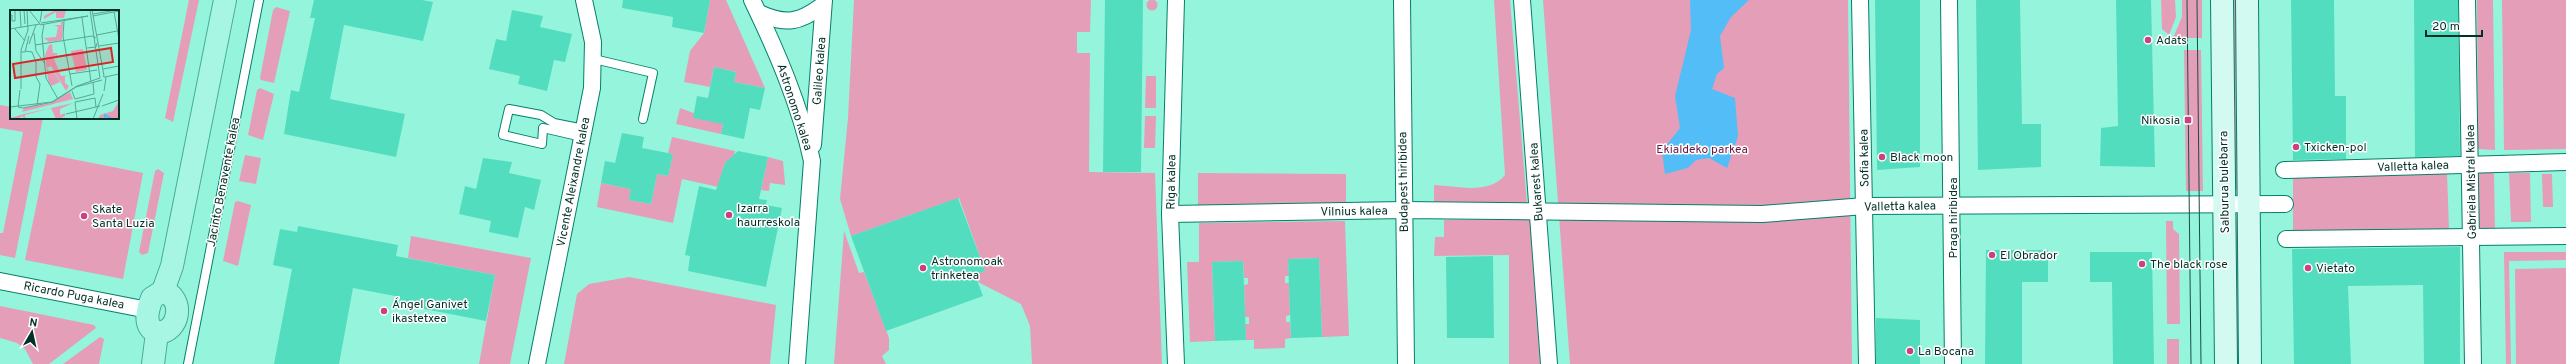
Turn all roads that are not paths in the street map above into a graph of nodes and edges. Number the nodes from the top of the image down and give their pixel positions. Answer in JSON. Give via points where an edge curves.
{"nodes":[{"id":1,"x":226,"y":0,"type":"edge"},
{"id":2,"x":258,"y":0,"type":"edge"},
{"id":3,"x":584,"y":0,"type":"edge"},
{"id":4,"x":1176,"y":0,"type":"edge"},
{"id":5,"x":1402,"y":0,"type":"edge"},
{"id":6,"x":1522,"y":0,"type":"edge"},
{"id":7,"x":1860,"y":0,"type":"edge"},
{"id":8,"x":1949,"y":0,"type":"edge"},
{"id":9,"x":2222,"y":0,"type":"edge"},
{"id":10,"x":2247,"y":0,"type":"edge"},
{"id":11,"x":2468,"y":0,"type":"edge"},
{"id":12,"x":824,"y":3,"type":"edge"},
{"id":13,"x":756,"y":6,"type":"edge"},
{"id":14,"x":594,"y":59,"type":"junction"},
{"id":15,"x":643,"y":119,"type":"dead end"},
{"id":16,"x":583,"y":133,"type":"junction"},
{"id":17,"x":812,"y":161,"type":"junction"},
{"id":18,"x":2566,"y":162,"type":"edge"},
{"id":19,"x":2470,"y":164,"type":"junction"},
{"id":20,"x":2284,"y":170,"type":"dead end"},
{"id":21,"x":2225,"y":204,"type":"junction"},
{"id":22,"x":2248,"y":204,"type":"junction"},
{"id":23,"x":2285,"y":204,"type":"dead end"},
{"id":24,"x":1865,"y":206,"type":"junction"},
{"id":25,"x":1953,"y":206,"type":"junction"},
{"id":26,"x":1404,"y":210,"type":"junction"},
{"id":27,"x":1538,"y":211,"type":"junction"},
{"id":28,"x":1170,"y":214,"type":"junction"},
{"id":29,"x":2472,"y":236,"type":"junction"},
{"id":30,"x":2566,"y":236,"type":"edge"},
{"id":31,"x":2286,"y":239,"type":"dead end"},
{"id":32,"x":0,"y":281,"type":"edge"},
{"id":33,"x":163,"y":291,"type":"junction"},
{"id":34,"x":148,"y":310,"type":"junction"},
{"id":35,"x":157,"y":333,"type":"junction"},
{"id":36,"x":153,"y":364,"type":"edge"},
{"id":37,"x":188,"y":364,"type":"edge"},
{"id":38,"x":536,"y":364,"type":"edge"},
{"id":39,"x":797,"y":364,"type":"edge"},
{"id":40,"x":1176,"y":364,"type":"edge"},
{"id":41,"x":1406,"y":364,"type":"edge"},
{"id":42,"x":1549,"y":364,"type":"edge"},
{"id":43,"x":1867,"y":364,"type":"edge"},
{"id":44,"x":1953,"y":364,"type":"edge"},
{"id":45,"x":2226,"y":364,"type":"edge"},
{"id":46,"x":2250,"y":364,"type":"edge"},
{"id":47,"x":2473,"y":364,"type":"edge"}],
"edges":[{"from":1,"to":33,"type":"main road","via":[[172,266]]},
{"from":2,"to":37,"type":"lane","name":"Jacinto Benavente kalea"},
{"from":3,"to":14,"type":"street","name":"Vicente Aleixandre kalea"},
{"from":4,"to":28,"type":"street","name":"Riga kalea"},
{"from":5,"to":26,"type":"street","name":"Budapest hiribidea"},
{"from":6,"to":27,"type":"street","name":"Bukarest kalea"},
{"from":7,"to":24,"type":"street","name":"Sofia kalea"},
{"from":8,"to":25,"type":"street","name":"Praga hiribidea"},
{"from":9,"to":21,"type":"main road","name":"Salburua bulebarra"},
{"from":10,"to":22,"type":"main road","name":"Salburua bulebarra"},
{"from":11,"to":19,"type":"street","name":"Gabriela Mistral kalea"},
{"from":12,"to":13,"type":"street","name":"Galileo kalea","via":[[795,21],[775,20]]},
{"from":12,"to":17,"type":"street","name":"Galileo kalea"},
{"from":13,"to":17,"type":"street","name":"Astronomo kalea","via":[[790,86]]},
{"from":14,"to":15,"type":"lane","via":[[653,73]]},
{"from":14,"to":16,"type":"street","name":"Vicente Aleixandre kalea","via":[[592,88]]},
{"from":16,"to":16,"type":"lane","via":[[554,123],[541,115],[508,109],[503,135],[542,144],[543,128]]},
{"from":16,"to":38,"type":"street","name":"Vicente Aleixandre kalea"},
{"from":17,"to":39,"type":"street","name":"Astronomo kalea"},
{"from":18,"to":19,"type":"street","name":"Valletta kalea"},
{"from":19,"to":20,"type":"street","name":"Valletta kalea"},
{"from":19,"to":29,"type":"street","name":"Gabriela Mistral kalea"},
{"from":21,"to":22,"type":"street","name":"Valletta kalea"},
{"from":21,"to":25,"type":"street","name":"Valletta kalea"},
{"from":21,"to":45,"type":"main road","name":"Salburua bulebarra"},
{"from":22,"to":23,"type":"street","name":"Valletta kalea"},
{"from":22,"to":46,"type":"main road","name":"Salburua bulebarra"},
{"from":24,"to":25,"type":"street","name":"Valletta kalea"},
{"from":24,"to":27,"type":"street","name":"Valletta kalea","via":[[1762,214]]},
{"from":24,"to":43,"type":"street","name":"Sofia kalea"},
{"from":25,"to":44,"type":"street","name":"Praga hiribidea"},
{"from":26,"to":27,"type":"street","name":"Vilnius kalea"},
{"from":26,"to":28,"type":"street","name":"Vilnius kalea"},
{"from":26,"to":41,"type":"street","name":"Budapest hiribidea"},
{"from":27,"to":42,"type":"street","name":"Bukarest kalea"},
{"from":28,"to":40,"type":"street","name":"Riga kalea"},
{"from":29,"to":30,"type":"street"},
{"from":29,"to":31,"type":"street"},
{"from":29,"to":47,"type":"street","name":"Gabriela Mistral kalea"},
{"from":32,"to":34,"type":"street","name":"Ricardo Puga kalea"},
{"from":33,"to":34,"type":"main road","via":[[152,298]]},
{"from":33,"to":35,"type":"main road","via":[[175,300],[177,314],[171,328],[163,333]]},
{"from":34,"to":35,"type":"main road","via":[[149,326]]},
{"from":35,"to":36,"type":"main road"}]}
